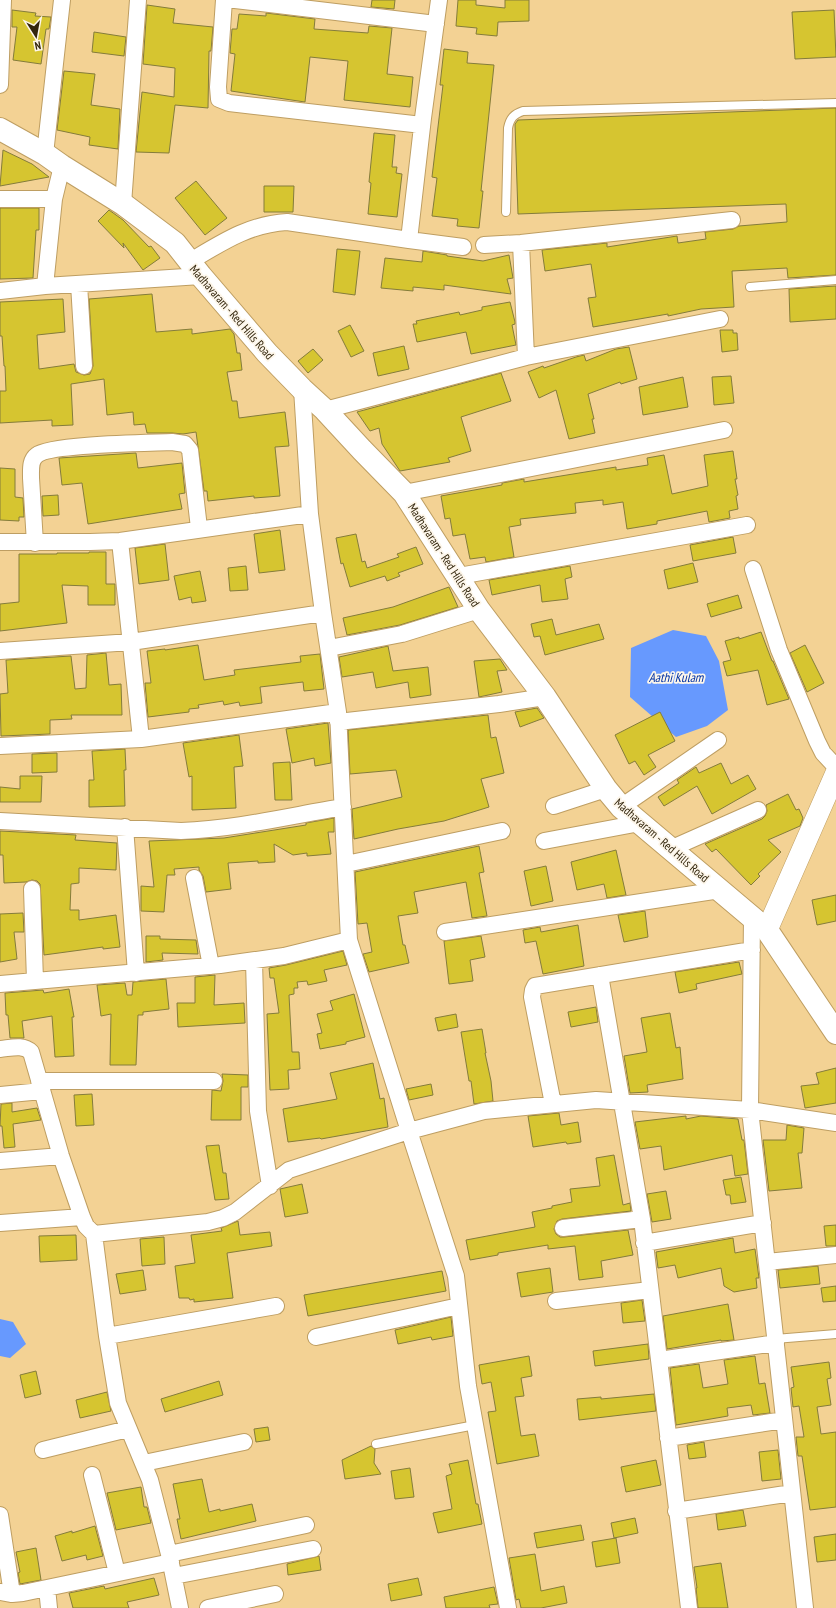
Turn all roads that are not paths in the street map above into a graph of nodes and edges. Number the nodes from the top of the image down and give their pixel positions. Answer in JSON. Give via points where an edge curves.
{"nodes":[{"id":1,"x":3,"y":0,"type":"edge"},
{"id":2,"x":62,"y":0,"type":"edge"},
{"id":3,"x":138,"y":0,"type":"edge"},
{"id":4,"x":224,"y":0,"type":"edge"},
{"id":5,"x":235,"y":0,"type":"edge"},
{"id":6,"x":439,"y":0,"type":"edge"},
{"id":7,"x":436,"y":24,"type":"junction"},
{"id":8,"x":0,"y":85,"type":"edge"},
{"id":9,"x":836,"y":103,"type":"edge"},
{"id":10,"x":422,"y":125,"type":"junction"},
{"id":11,"x":0,"y":130,"type":"edge"},
{"id":12,"x":53,"y":160,"type":"junction"},
{"id":13,"x":0,"y":199,"type":"edge"},
{"id":14,"x":54,"y":199,"type":"junction"},
{"id":15,"x":124,"y":204,"type":"junction"},
{"id":16,"x":506,"y":212,"type":"dead end"},
{"id":17,"x":732,"y":220,"type":"dead end"},
{"id":18,"x":409,"y":240,"type":"junction"},
{"id":19,"x":521,"y":243,"type":"junction"},
{"id":20,"x":484,"y":245,"type":"dead end"},
{"id":21,"x":463,"y":247,"type":"dead end"},
{"id":22,"x":195,"y":269,"type":"junction"},
{"id":23,"x":836,"y":280,"type":"edge"},
{"id":24,"x":79,"y":284,"type":"junction"},
{"id":25,"x":44,"y":286,"type":"junction"},
{"id":26,"x":750,"y":287,"type":"dead end"},
{"id":27,"x":0,"y":291,"type":"edge"},
{"id":28,"x":720,"y":319,"type":"dead end"},
{"id":29,"x":526,"y":357,"type":"junction"},
{"id":30,"x":84,"y":366,"type":"dead end"},
{"id":31,"x":302,"y":389,"type":"junction"},
{"id":32,"x":326,"y":410,"type":"junction"},
{"id":33,"x":724,"y":430,"type":"dead end"},
{"id":34,"x":404,"y":493,"type":"junction"},
{"id":35,"x":310,"y":514,"type":"junction"},
{"id":36,"x":747,"y":526,"type":"dead end"},
{"id":37,"x":199,"y":528,"type":"junction"},
{"id":38,"x":120,"y":541,"type":"junction"},
{"id":39,"x":0,"y":542,"type":"edge"},
{"id":40,"x":35,"y":543,"type":"junction"},
{"id":41,"x":752,"y":569,"type":"dead end"},
{"id":42,"x":459,"y":576,"type":"junction"},
{"id":43,"x":479,"y":610,"type":"junction"},
{"id":44,"x":323,"y":613,"type":"junction"},
{"id":45,"x":131,"y":642,"type":"junction"},
{"id":46,"x":329,"y":648,"type":"junction"},
{"id":47,"x":0,"y":651,"type":"edge"},
{"id":48,"x":545,"y":697,"type":"junction"},
{"id":49,"x":338,"y":717,"type":"junction"},
{"id":50,"x":141,"y":740,"type":"junction"},
{"id":51,"x":718,"y":740,"type":"dead end"},
{"id":52,"x":0,"y":746,"type":"edge"},
{"id":53,"x":836,"y":766,"type":"edge"},
{"id":54,"x":836,"y":773,"type":"edge"},
{"id":55,"x":606,"y":789,"type":"junction"},
{"id":56,"x":554,"y":806,"type":"dead end"},
{"id":57,"x":342,"y":807,"type":"junction"},
{"id":58,"x":621,"y":807,"type":"junction"},
{"id":59,"x":758,"y":810,"type":"dead end"},
{"id":60,"x":0,"y":821,"type":"edge"},
{"id":61,"x":640,"y":822,"type":"junction"},
{"id":62,"x":125,"y":828,"type":"junction"},
{"id":63,"x":502,"y":831,"type":"dead end"},
{"id":64,"x":544,"y":841,"type":"dead end"},
{"id":65,"x":670,"y":848,"type":"junction"},
{"id":66,"x":346,"y":864,"type":"junction"},
{"id":67,"x":194,"y":878,"type":"dead end"},
{"id":68,"x":32,"y":889,"type":"dead end"},
{"id":69,"x":720,"y":890,"type":"junction"},
{"id":70,"x":760,"y":923,"type":"junction"},
{"id":71,"x":445,"y":932,"type":"dead end"},
{"id":72,"x":349,"y":940,"type":"junction"},
{"id":73,"x":752,"y":950,"type":"junction"},
{"id":74,"x":254,"y":961,"type":"junction"},
{"id":75,"x":211,"y":966,"type":"junction"},
{"id":76,"x":136,"y":973,"type":"junction"},
{"id":77,"x":600,"y":975,"type":"junction"},
{"id":78,"x":35,"y":981,"type":"junction"},
{"id":79,"x":0,"y":984,"type":"edge"},
{"id":80,"x":836,"y":1033,"type":"edge"},
{"id":81,"x":0,"y":1049,"type":"edge"},
{"id":82,"x":214,"y":1081,"type":"dead end"},
{"id":83,"x":41,"y":1086,"type":"junction"},
{"id":84,"x":0,"y":1095,"type":"edge"},
{"id":85,"x":621,"y":1102,"type":"junction"},
{"id":86,"x":553,"y":1104,"type":"junction"},
{"id":87,"x":750,"y":1110,"type":"junction"},
{"id":88,"x":836,"y":1123,"type":"edge"},
{"id":89,"x":410,"y":1131,"type":"junction"},
{"id":90,"x":61,"y":1156,"type":"junction"},
{"id":91,"x":0,"y":1161,"type":"edge"},
{"id":92,"x":270,"y":1186,"type":"junction"},
{"id":93,"x":82,"y":1217,"type":"junction"},
{"id":94,"x":642,"y":1219,"type":"junction"},
{"id":95,"x":0,"y":1223,"type":"edge"},
{"id":96,"x":763,"y":1223,"type":"junction"},
{"id":97,"x":562,"y":1228,"type":"dead end"},
{"id":98,"x":94,"y":1234,"type":"junction"},
{"id":99,"x":644,"y":1243,"type":"junction"},
{"id":100,"x":836,"y":1255,"type":"edge"},
{"id":101,"x":767,"y":1262,"type":"junction"},
{"id":102,"x":650,"y":1290,"type":"junction"},
{"id":103,"x":556,"y":1301,"type":"dead end"},
{"id":104,"x":276,"y":1306,"type":"dead end"},
{"id":105,"x":459,"y":1306,"type":"junction"},
{"id":106,"x":836,"y":1334,"type":"edge"},
{"id":107,"x":107,"y":1336,"type":"junction"},
{"id":108,"x":316,"y":1337,"type":"dead end"},
{"id":109,"x":776,"y":1341,"type":"junction"},
{"id":110,"x":658,"y":1360,"type":"junction"},
{"id":111,"x":784,"y":1420,"type":"junction"},
{"id":112,"x":475,"y":1425,"type":"junction"},
{"id":113,"x":128,"y":1429,"type":"junction"},
{"id":114,"x":668,"y":1438,"type":"junction"},
{"id":115,"x":244,"y":1442,"type":"dead end"},
{"id":116,"x":376,"y":1444,"type":"dead end"},
{"id":117,"x":43,"y":1450,"type":"dead end"},
{"id":118,"x":144,"y":1464,"type":"junction"},
{"id":119,"x":92,"y":1475,"type":"dead end"},
{"id":120,"x":792,"y":1493,"type":"junction"},
{"id":121,"x":676,"y":1510,"type":"junction"},
{"id":122,"x":0,"y":1515,"type":"edge"},
{"id":123,"x":306,"y":1525,"type":"dead end"},
{"id":124,"x":313,"y":1549,"type":"dead end"},
{"id":125,"x":171,"y":1564,"type":"junction"},
{"id":126,"x":117,"y":1573,"type":"junction"},
{"id":127,"x":47,"y":1588,"type":"junction"},
{"id":128,"x":6,"y":1593,"type":"edge"},
{"id":129,"x":275,"y":1594,"type":"dead end"},
{"id":130,"x":49,"y":1608,"type":"edge"},
{"id":131,"x":180,"y":1608,"type":"edge"},
{"id":132,"x":208,"y":1608,"type":"edge"},
{"id":133,"x":508,"y":1608,"type":"edge"},
{"id":134,"x":689,"y":1608,"type":"edge"},
{"id":135,"x":805,"y":1608,"type":"edge"}],
"edges":[{"from":1,"to":8,"type":"street"},
{"from":2,"to":12,"type":"street"},
{"from":3,"to":15,"type":"street"},
{"from":4,"to":10,"type":"street","via":[[218,87],[220,99],[229,103]]},
{"from":5,"to":7,"type":"street"},
{"from":6,"to":7,"type":"street"},
{"from":7,"to":10,"type":"street"},
{"from":9,"to":16,"type":"lane","via":[[516,113],[508,128]]},
{"from":10,"to":18,"type":"street"},
{"from":11,"to":12,"type":"main road","name":"Madhavaram - Red Hills Road"},
{"from":12,"to":14,"type":"street"},
{"from":12,"to":15,"type":"main road","name":"Madhavaram - Red Hills Road"},
{"from":13,"to":14,"type":"street"},
{"from":14,"to":25,"type":"street"},
{"from":15,"to":22,"type":"main road","name":"Madhavaram - Red Hills Road","via":[[176,243]]},
{"from":17,"to":19,"type":"street"},
{"from":18,"to":21,"type":"street"},
{"from":18,"to":22,"type":"street","via":[[287,222],[272,223],[232,236]]},
{"from":19,"to":20,"type":"street"},
{"from":19,"to":29,"type":"street"},
{"from":22,"to":24,"type":"street"},
{"from":22,"to":31,"type":"main road","name":"Madhavaram - Red Hills Road","via":[[267,353]]},
{"from":23,"to":26,"type":"lane"},
{"from":24,"to":25,"type":"street"},
{"from":24,"to":30,"type":"street"},
{"from":25,"to":27,"type":"street"},
{"from":28,"to":29,"type":"street"},
{"from":29,"to":32,"type":"street"},
{"from":31,"to":32,"type":"main road","name":"Madhavaram - Red Hills Road"},
{"from":31,"to":35,"type":"street"},
{"from":32,"to":34,"type":"main road","name":"Madhavaram - Red Hills Road"},
{"from":33,"to":34,"type":"street"},
{"from":34,"to":42,"type":"main road","name":"Madhavaram - Red Hills Road"},
{"from":35,"to":37,"type":"street"},
{"from":35,"to":44,"type":"street"},
{"from":36,"to":42,"type":"street"},
{"from":37,"to":38,"type":"street"},
{"from":37,"to":40,"type":"street","via":[[190,450],[185,444],[172,442],[83,446],[49,450],[33,458],[31,478]]},
{"from":38,"to":40,"type":"street"},
{"from":38,"to":45,"type":"street"},
{"from":39,"to":40,"type":"street"},
{"from":41,"to":53,"type":"street","via":[[779,650],[817,741],[823,753]]},
{"from":42,"to":43,"type":"main road","name":"Madhavaram - Red Hills Road"},
{"from":43,"to":46,"type":"street","via":[[402,634]]},
{"from":43,"to":48,"type":"main road","name":"Madhavaram - Red Hills Road"},
{"from":44,"to":45,"type":"street"},
{"from":44,"to":46,"type":"street"},
{"from":45,"to":47,"type":"street"},
{"from":45,"to":50,"type":"street"},
{"from":46,"to":49,"type":"street"},
{"from":48,"to":49,"type":"street","via":[[499,704]]},
{"from":48,"to":55,"type":"main road","name":"Madhavaram - Red Hills Road"},
{"from":49,"to":50,"type":"street"},
{"from":49,"to":57,"type":"street"},
{"from":50,"to":52,"type":"street"},
{"from":51,"to":58,"type":"street"},
{"from":54,"to":70,"type":"street"},
{"from":55,"to":56,"type":"street"},
{"from":55,"to":58,"type":"main road","name":"Madhavaram - Red Hills Road"},
{"from":57,"to":62,"type":"street","via":[[204,830]]},
{"from":57,"to":66,"type":"street"},
{"from":58,"to":61,"type":"main road","name":"Madhavaram - Red Hills Road"},
{"from":59,"to":65,"type":"street"},
{"from":60,"to":62,"type":"street"},
{"from":61,"to":64,"type":"street"},
{"from":61,"to":65,"type":"main road","name":"Madhavaram - Red Hills Road"},
{"from":62,"to":76,"type":"street"},
{"from":63,"to":66,"type":"street"},
{"from":65,"to":69,"type":"main road","name":"Madhavaram - Red Hills Road"},
{"from":66,"to":72,"type":"street"},
{"from":67,"to":75,"type":"street"},
{"from":68,"to":78,"type":"street"},
{"from":69,"to":70,"type":"main road","name":"Madhavaram - Red Hills Road"},
{"from":69,"to":71,"type":"street"},
{"from":70,"to":73,"type":"street"},
{"from":70,"to":80,"type":"main road","name":"Madhavaram - Red Hills Road"},
{"from":72,"to":74,"type":"street"},
{"from":72,"to":89,"type":"street"},
{"from":73,"to":77,"type":"street"},
{"from":73,"to":87,"type":"street"},
{"from":74,"to":75,"type":"street"},
{"from":74,"to":92,"type":"street","via":[[258,1111]]},
{"from":75,"to":76,"type":"street"},
{"from":76,"to":78,"type":"street"},
{"from":77,"to":85,"type":"street"},
{"from":77,"to":86,"type":"street","via":[[541,984],[532,990]]},
{"from":78,"to":79,"type":"street"},
{"from":81,"to":83,"type":"street","via":[[27,1048],[31,1052]]},
{"from":82,"to":83,"type":"street"},
{"from":83,"to":84,"type":"street"},
{"from":83,"to":90,"type":"street"},
{"from":85,"to":86,"type":"street","via":[[596,1100]]},
{"from":85,"to":87,"type":"street"},
{"from":85,"to":94,"type":"street"},
{"from":86,"to":89,"type":"street","via":[[484,1110]]},
{"from":87,"to":88,"type":"street"},
{"from":87,"to":96,"type":"street"},
{"from":89,"to":92,"type":"street","via":[[289,1170]]},
{"from":89,"to":105,"type":"street","via":[[456,1276]]},
{"from":90,"to":91,"type":"street"},
{"from":90,"to":93,"type":"street"},
{"from":92,"to":98,"type":"street","via":[[235,1212],[213,1221]]},
{"from":93,"to":95,"type":"street"},
{"from":93,"to":98,"type":"street"},
{"from":94,"to":97,"type":"street"},
{"from":94,"to":99,"type":"street"},
{"from":96,"to":99,"type":"street"},
{"from":96,"to":101,"type":"street"},
{"from":98,"to":107,"type":"street"},
{"from":99,"to":102,"type":"street"},
{"from":100,"to":101,"type":"street"},
{"from":101,"to":109,"type":"street"},
{"from":102,"to":103,"type":"street"},
{"from":102,"to":110,"type":"street"},
{"from":104,"to":107,"type":"street"},
{"from":105,"to":108,"type":"street"},
{"from":105,"to":112,"type":"street"},
{"from":106,"to":109,"type":"lane"},
{"from":107,"to":113,"type":"street","via":[[118,1403]]},
{"from":109,"to":110,"type":"street"},
{"from":109,"to":111,"type":"street"},
{"from":110,"to":114,"type":"street"},
{"from":111,"to":114,"type":"street"},
{"from":111,"to":120,"type":"street"},
{"from":112,"to":116,"type":"lane"},
{"from":112,"to":133,"type":"street"},
{"from":113,"to":117,"type":"street"},
{"from":113,"to":118,"type":"street"},
{"from":114,"to":121,"type":"street"},
{"from":115,"to":118,"type":"street"},
{"from":118,"to":125,"type":"street"},
{"from":119,"to":126,"type":"street"},
{"from":120,"to":121,"type":"street"},
{"from":120,"to":135,"type":"street"},
{"from":121,"to":134,"type":"street"},
{"from":122,"to":128,"type":"street"},
{"from":123,"to":125,"type":"street"},
{"from":124,"to":125,"type":"street"},
{"from":125,"to":126,"type":"street"},
{"from":125,"to":131,"type":"street"},
{"from":126,"to":127,"type":"street"},
{"from":127,"to":128,"type":"street"},
{"from":127,"to":130,"type":"street"},
{"from":129,"to":132,"type":"street"}]}
